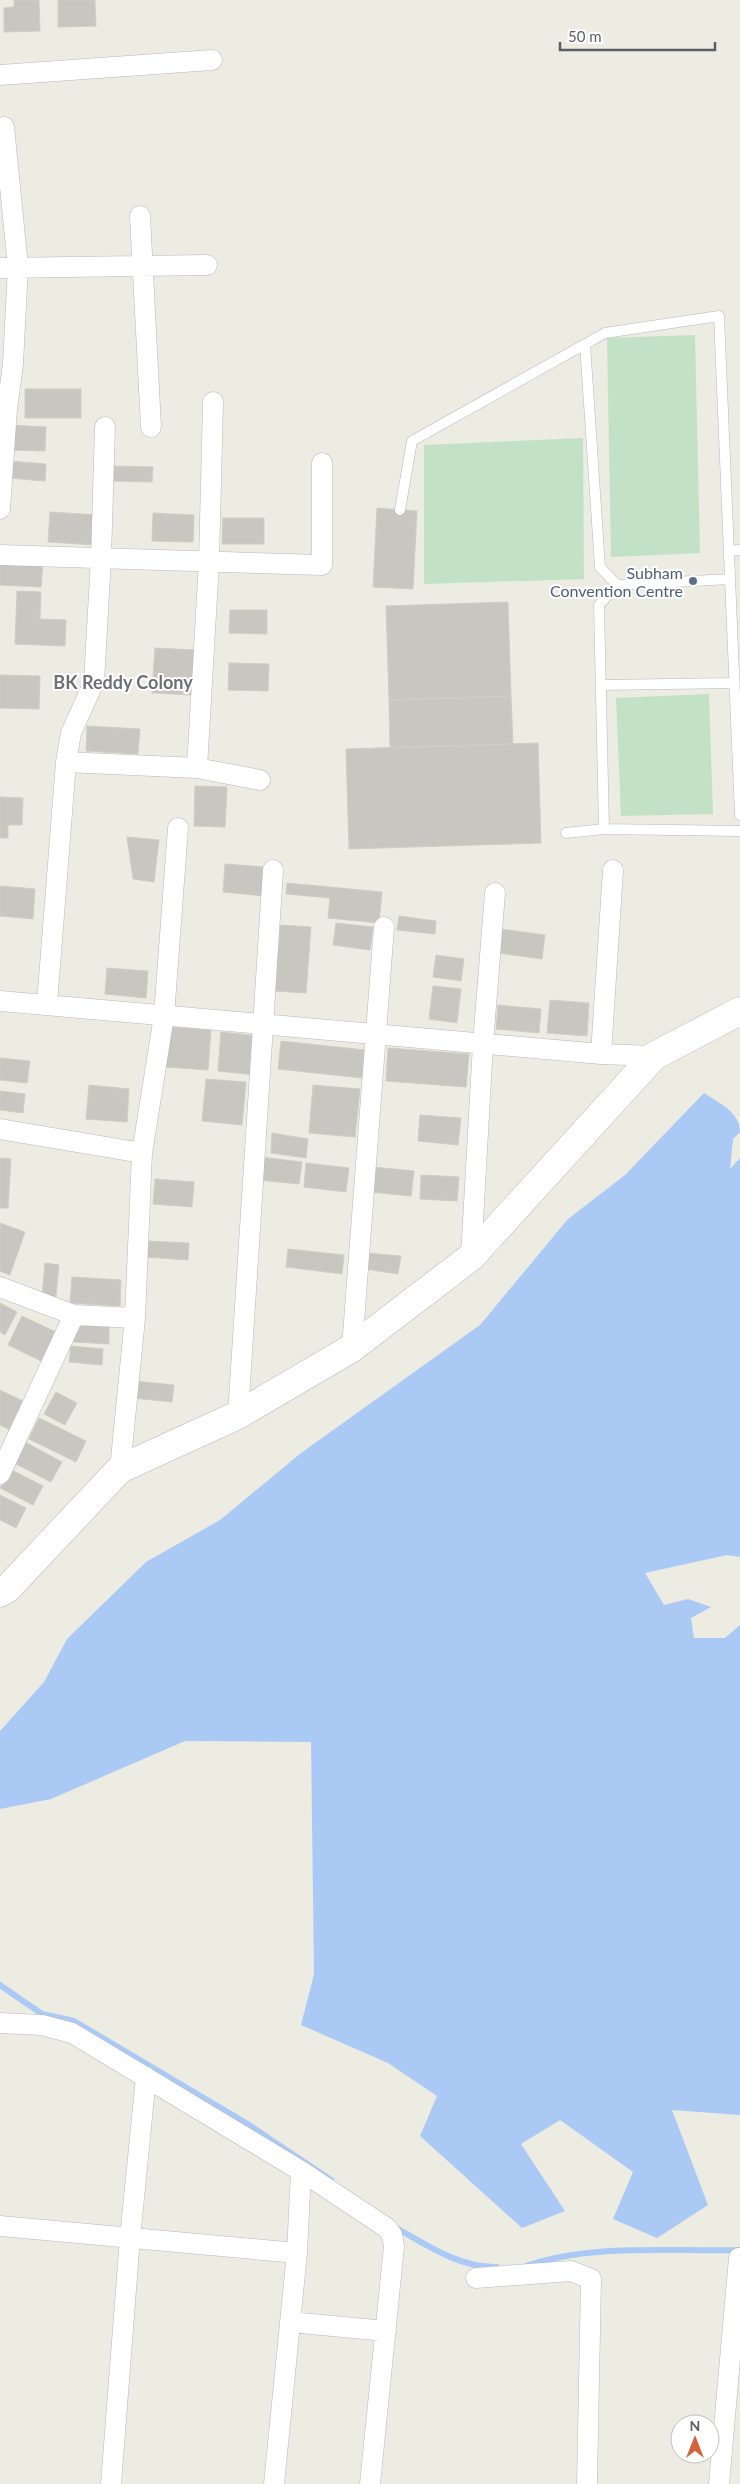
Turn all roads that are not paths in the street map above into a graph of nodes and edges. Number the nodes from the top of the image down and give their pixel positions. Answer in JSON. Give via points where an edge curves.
{"nodes":[{"id":1,"x":212,"y":60,"type":"dead end"},
{"id":2,"x":0,"y":75,"type":"edge"},
{"id":3,"x":4,"y":127,"type":"dead end"},
{"id":4,"x":140,"y":216,"type":"dead end"},
{"id":5,"x":207,"y":265,"type":"dead end"},
{"id":6,"x":9,"y":267,"type":"edge"},
{"id":7,"x":143,"y":267,"type":"junction"},
{"id":8,"x":585,"y":344,"type":"junction"},
{"id":9,"x":213,"y":402,"type":"dead end"},
{"id":10,"x":151,"y":426,"type":"dead end"},
{"id":11,"x":105,"y":427,"type":"dead end"},
{"id":12,"x":322,"y":463,"type":"dead end"},
{"id":13,"x":0,"y":509,"type":"edge"},
{"id":14,"x":400,"y":510,"type":"dead end"},
{"id":15,"x":735,"y":550,"type":"edge"},
{"id":16,"x":0,"y":555,"type":"edge"},
{"id":17,"x":101,"y":558,"type":"junction"},
{"id":18,"x":209,"y":562,"type":"junction"},
{"id":19,"x":730,"y":579,"type":"junction"},
{"id":20,"x":617,"y":585,"type":"junction"},
{"id":21,"x":735,"y":683,"type":"junction"},
{"id":22,"x":602,"y":685,"type":"junction"},
{"id":23,"x":66,"y":762,"type":"junction"},
{"id":24,"x":197,"y":768,"type":"junction"},
{"id":25,"x":260,"y":780,"type":"dead end"},
{"id":26,"x":740,"y":815,"type":"edge"},
{"id":27,"x":178,"y":828,"type":"dead end"},
{"id":28,"x":604,"y":829,"type":"junction"},
{"id":29,"x":740,"y":831,"type":"edge"},
{"id":30,"x":566,"y":833,"type":"dead end"},
{"id":31,"x":273,"y":870,"type":"dead end"},
{"id":32,"x":613,"y":870,"type":"dead end"},
{"id":33,"x":495,"y":893,"type":"dead end"},
{"id":34,"x":384,"y":927,"type":"dead end"},
{"id":35,"x":0,"y":1000,"type":"edge"},
{"id":36,"x":47,"y":1004,"type":"junction"},
{"id":37,"x":740,"y":1011,"type":"edge"},
{"id":38,"x":164,"y":1016,"type":"junction"},
{"id":39,"x":264,"y":1025,"type":"junction"},
{"id":40,"x":376,"y":1035,"type":"junction"},
{"id":41,"x":483,"y":1044,"type":"junction"},
{"id":42,"x":601,"y":1054,"type":"junction"},
{"id":43,"x":654,"y":1056,"type":"junction"},
{"id":44,"x":0,"y":1129,"type":"edge"},
{"id":45,"x":142,"y":1153,"type":"junction"},
{"id":46,"x":471,"y":1258,"type":"junction"},
{"id":47,"x":0,"y":1287,"type":"edge"},
{"id":48,"x":74,"y":1315,"type":"junction"},
{"id":49,"x":135,"y":1318,"type":"junction"},
{"id":50,"x":352,"y":1348,"type":"junction"},
{"id":51,"x":238,"y":1415,"type":"junction"},
{"id":52,"x":120,"y":1468,"type":"junction"},
{"id":53,"x":0,"y":1474,"type":"edge"},
{"id":54,"x":0,"y":1593,"type":"edge"},
{"id":55,"x":0,"y":2023,"type":"edge"},
{"id":56,"x":146,"y":2077,"type":"junction"},
{"id":57,"x":301,"y":2171,"type":"junction"},
{"id":58,"x":0,"y":2226,"type":"edge"},
{"id":59,"x":130,"y":2238,"type":"junction"},
{"id":60,"x":297,"y":2253,"type":"junction"},
{"id":61,"x":739,"y":2258,"type":"dead end"},
{"id":62,"x":476,"y":2278,"type":"dead end"},
{"id":63,"x":290,"y":2322,"type":"junction"},
{"id":64,"x":386,"y":2331,"type":"junction"},
{"id":65,"x":111,"y":2484,"type":"edge"},
{"id":66,"x":274,"y":2484,"type":"edge"},
{"id":67,"x":370,"y":2484,"type":"edge"},
{"id":68,"x":587,"y":2484,"type":"edge"},
{"id":69,"x":719,"y":2484,"type":"edge"}],
"edges":[{"from":1,"to":2,"type":"street"},
{"from":3,"to":6,"type":"street"},
{"from":4,"to":7,"type":"street"},
{"from":5,"to":7,"type":"street"},
{"from":6,"to":7,"type":"street"},
{"from":6,"to":13,"type":"street","via":[[13,364]]},
{"from":7,"to":10,"type":"street"},
{"from":8,"to":14,"type":"lane","via":[[412,441]]},
{"from":8,"to":15,"type":"lane","via":[[605,333],[719,316]]},
{"from":8,"to":20,"type":"lane","via":[[600,567]]},
{"from":9,"to":18,"type":"street"},
{"from":11,"to":17,"type":"street"},
{"from":12,"to":18,"type":"street","via":[[322,565]]},
{"from":15,"to":19,"type":"lane"},
{"from":16,"to":17,"type":"street"},
{"from":17,"to":18,"type":"street"},
{"from":17,"to":23,"type":"street","via":[[94,682],[71,733]]},
{"from":18,"to":24,"type":"street"},
{"from":19,"to":20,"type":"lane"},
{"from":19,"to":21,"type":"lane"},
{"from":20,"to":22,"type":"lane","via":[[599,605]]},
{"from":21,"to":22,"type":"lane"},
{"from":21,"to":26,"type":"lane"},
{"from":22,"to":28,"type":"lane"},
{"from":23,"to":24,"type":"street"},
{"from":23,"to":36,"type":"street"},
{"from":24,"to":25,"type":"street"},
{"from":27,"to":38,"type":"street"},
{"from":28,"to":29,"type":"lane"},
{"from":28,"to":30,"type":"lane"},
{"from":31,"to":39,"type":"street"},
{"from":32,"to":42,"type":"street"},
{"from":33,"to":41,"type":"street"},
{"from":34,"to":40,"type":"street"},
{"from":35,"to":36,"type":"street"},
{"from":36,"to":38,"type":"street"},
{"from":37,"to":43,"type":"street"},
{"from":38,"to":39,"type":"street"},
{"from":38,"to":45,"type":"street"},
{"from":39,"to":40,"type":"street"},
{"from":39,"to":51,"type":"street"},
{"from":40,"to":41,"type":"street"},
{"from":40,"to":50,"type":"street"},
{"from":41,"to":42,"type":"street"},
{"from":41,"to":46,"type":"street"},
{"from":42,"to":43,"type":"street"},
{"from":43,"to":46,"type":"street"},
{"from":44,"to":45,"type":"street"},
{"from":45,"to":49,"type":"street"},
{"from":46,"to":50,"type":"street"},
{"from":47,"to":48,"type":"street"},
{"from":48,"to":49,"type":"street"},
{"from":48,"to":53,"type":"street"},
{"from":49,"to":52,"type":"street"},
{"from":50,"to":51,"type":"street"},
{"from":51,"to":52,"type":"street"},
{"from":52,"to":54,"type":"street"},
{"from":55,"to":56,"type":"street","via":[[42,2025],[72,2033]]},
{"from":56,"to":57,"type":"street"},
{"from":56,"to":59,"type":"street"},
{"from":57,"to":60,"type":"street"},
{"from":57,"to":64,"type":"street","via":[[392,2235],[394,2246]]},
{"from":58,"to":59,"type":"street"},
{"from":59,"to":60,"type":"street"},
{"from":59,"to":65,"type":"street"},
{"from":60,"to":63,"type":"street"},
{"from":61,"to":69,"type":"street"},
{"from":62,"to":68,"type":"street","via":[[571,2271],[591,2280]]},
{"from":63,"to":64,"type":"street"},
{"from":63,"to":66,"type":"street"},
{"from":64,"to":67,"type":"street"}]}
